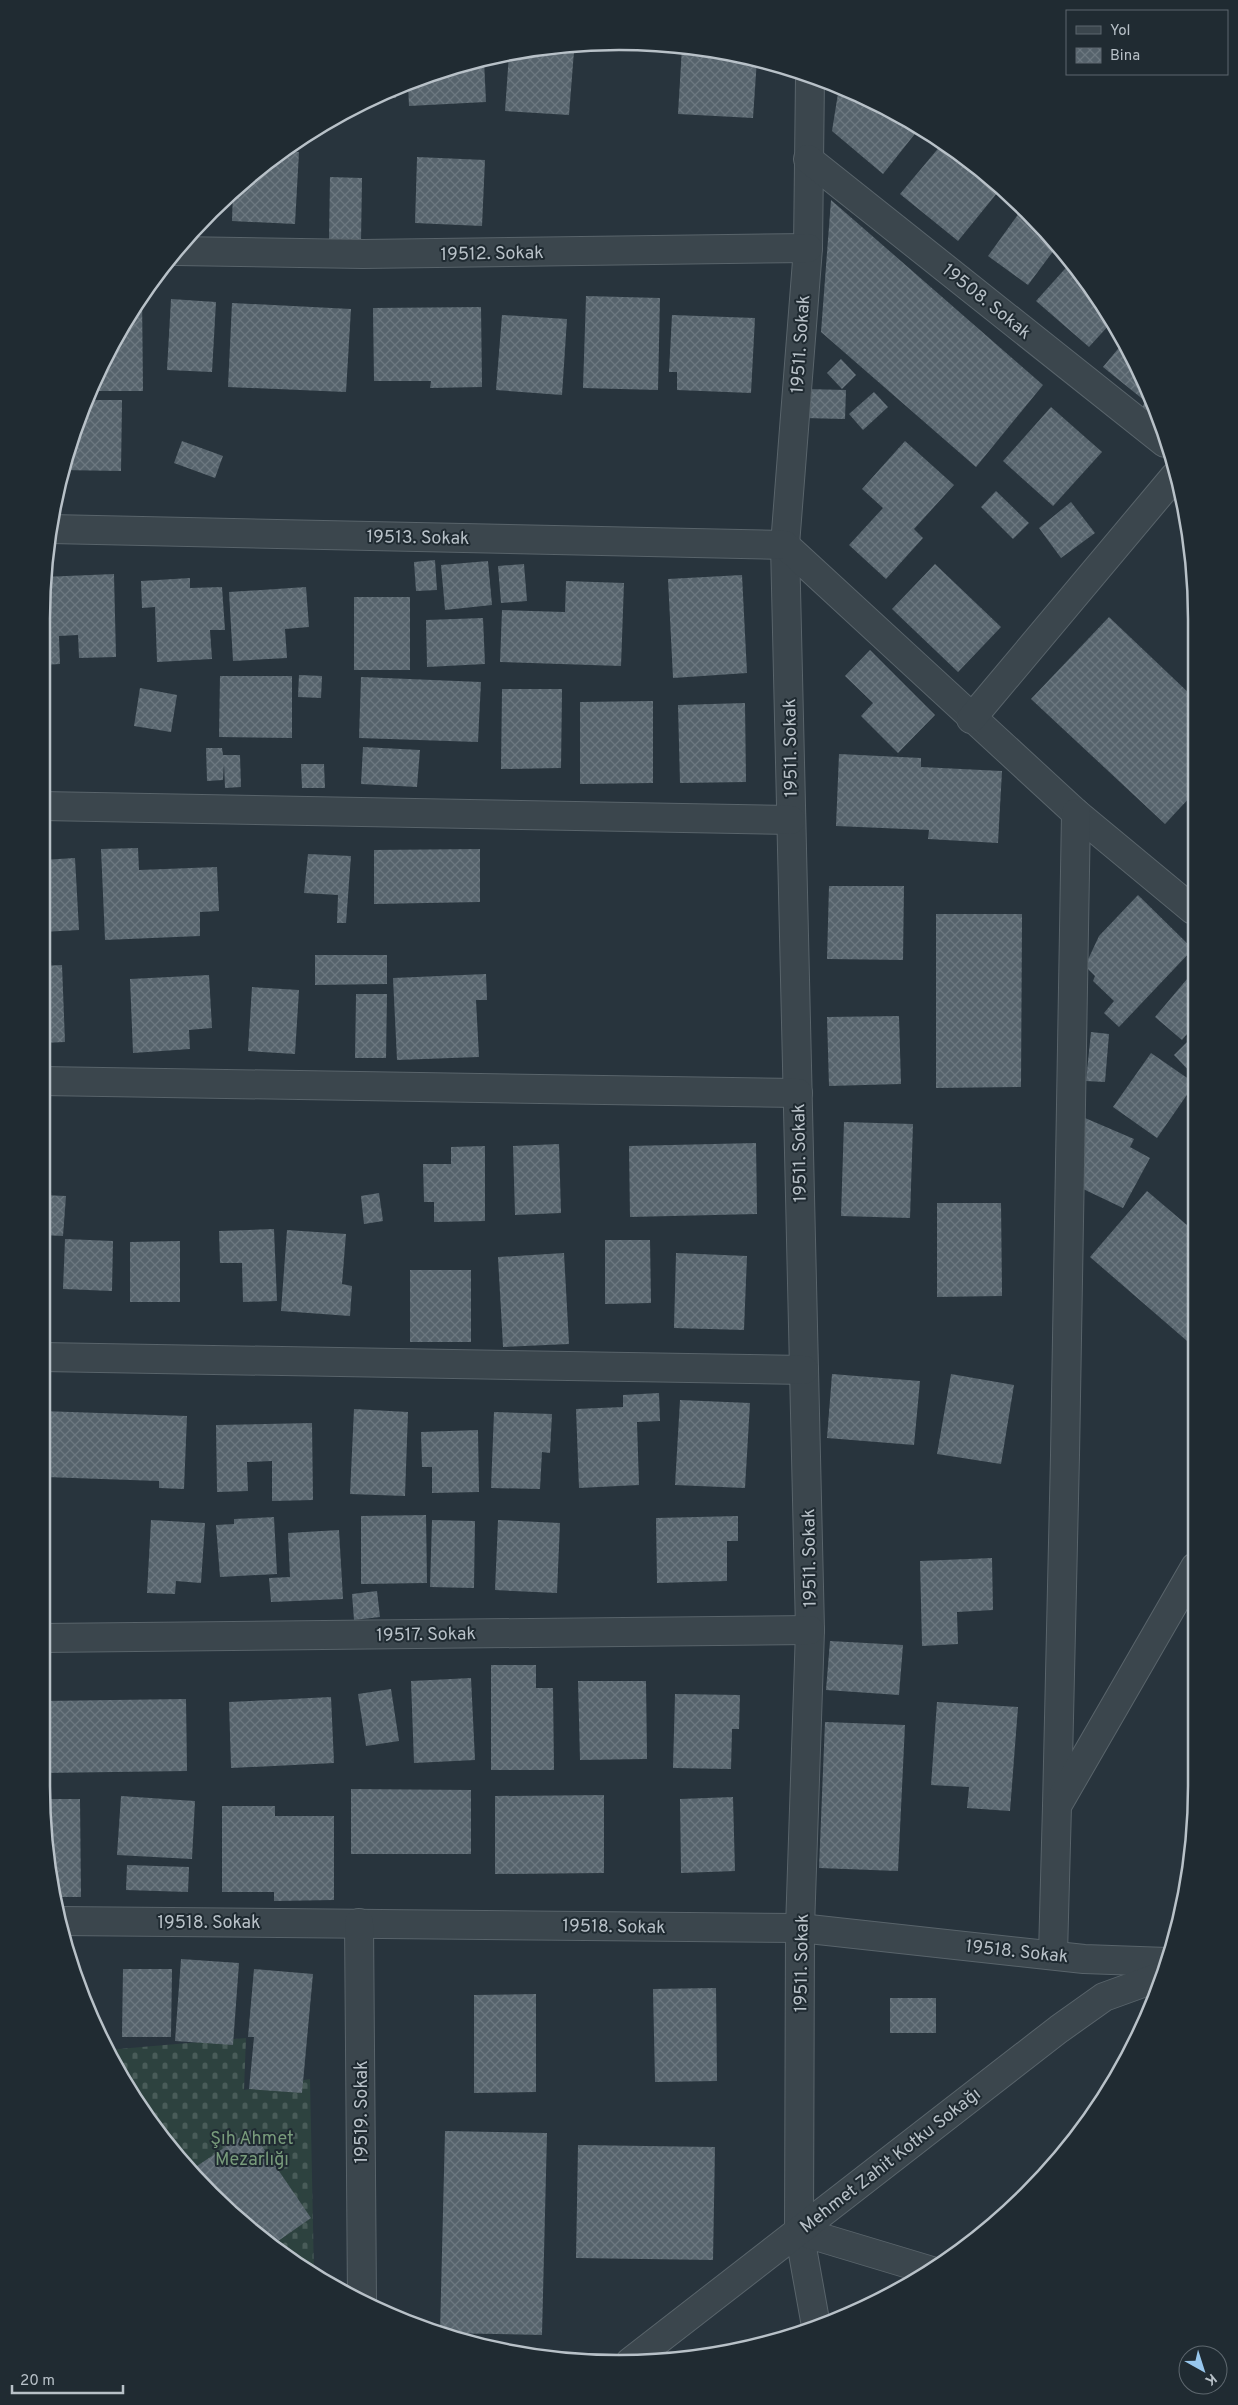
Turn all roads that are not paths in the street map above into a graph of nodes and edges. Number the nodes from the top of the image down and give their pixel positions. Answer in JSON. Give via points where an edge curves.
{"nodes":[{"id":1,"x":810,"y":83,"type":"edge"},
{"id":2,"x":808,"y":159,"type":"junction"},
{"id":3,"x":808,"y":248,"type":"junction"},
{"id":4,"x":185,"y":251,"type":"edge"},
{"id":5,"x":1159,"y":438,"type":"edge"},
{"id":6,"x":1171,"y":481,"type":"edge"},
{"id":7,"x":58,"y":528,"type":"edge"},
{"id":8,"x":785,"y":545,"type":"junction"},
{"id":9,"x":971,"y":719,"type":"junction"},
{"id":10,"x":50,"y":806,"type":"edge"},
{"id":11,"x":1076,"y":813,"type":"junction"},
{"id":12,"x":791,"y":820,"type":"junction"},
{"id":13,"x":1188,"y":906,"type":"edge"},
{"id":14,"x":50,"y":1081,"type":"edge"},
{"id":15,"x":798,"y":1093,"type":"junction"},
{"id":16,"x":50,"y":1357,"type":"edge"},
{"id":17,"x":804,"y":1370,"type":"junction"},
{"id":18,"x":1188,"y":1579,"type":"edge"},
{"id":19,"x":810,"y":1630,"type":"junction"},
{"id":20,"x":50,"y":1638,"type":"edge"},
{"id":21,"x":1057,"y":1806,"type":"junction"},
{"id":22,"x":66,"y":1921,"type":"edge"},
{"id":23,"x":359,"y":1923,"type":"junction"},
{"id":24,"x":800,"y":1928,"type":"junction"},
{"id":25,"x":1053,"y":1954,"type":"junction"},
{"id":26,"x":1084,"y":1959,"type":"junction"},
{"id":27,"x":1160,"y":1962,"type":"edge"},
{"id":28,"x":1154,"y":1979,"type":"edge"},
{"id":29,"x":1104,"y":1997,"type":"junction"},
{"id":30,"x":799,"y":2231,"type":"junction"},
{"id":31,"x":921,"y":2268,"type":"edge"},
{"id":32,"x":362,"y":2293,"type":"edge"},
{"id":33,"x":815,"y":2320,"type":"edge"},
{"id":34,"x":640,"y":2354,"type":"edge"}],
"edges":[{"from":1,"to":2,"type":"street","name":"19511. Sokak"},
{"from":2,"to":3,"type":"street","name":"19511. Sokak"},
{"from":2,"to":5,"type":"street","name":"19508. Sokak"},
{"from":3,"to":4,"type":"street","name":"19512. Sokak","via":[[363,254]]},
{"from":3,"to":8,"type":"street","name":"19511. Sokak"},
{"from":6,"to":9,"type":"street"},
{"from":7,"to":8,"type":"street","name":"19513. Sokak"},
{"from":8,"to":9,"type":"street"},
{"from":8,"to":12,"type":"street","name":"19511. Sokak"},
{"from":9,"to":11,"type":"street"},
{"from":10,"to":12,"type":"street"},
{"from":11,"to":13,"type":"street"},
{"from":11,"to":21,"type":"street"},
{"from":12,"to":15,"type":"street","name":"19511. Sokak"},
{"from":14,"to":15,"type":"street"},
{"from":15,"to":17,"type":"street","name":"19511. Sokak"},
{"from":16,"to":17,"type":"street"},
{"from":17,"to":19,"type":"street","name":"19511. Sokak"},
{"from":18,"to":21,"type":"street"},
{"from":19,"to":20,"type":"street","name":"19517. Sokak"},
{"from":19,"to":24,"type":"street","name":"19511. Sokak"},
{"from":21,"to":25,"type":"street"},
{"from":22,"to":23,"type":"street","name":"19518. Sokak"},
{"from":23,"to":24,"type":"street","name":"19518. Sokak"},
{"from":23,"to":32,"type":"street","name":"19519. Sokak"},
{"from":24,"to":25,"type":"street","name":"19518. Sokak"},
{"from":24,"to":30,"type":"street","name":"19511. Sokak"},
{"from":25,"to":26,"type":"street","name":"19518. Sokak"},
{"from":26,"to":27,"type":"street","name":"19518. Sokak"},
{"from":26,"to":29,"type":"street"},
{"from":28,"to":29,"type":"street","name":"Mehmet Zahit Kotku Sokağı"},
{"from":29,"to":30,"type":"street","name":"Mehmet Zahit Kotku Sokağı"},
{"from":30,"to":31,"type":"street"},
{"from":30,"to":33,"type":"street","name":"19511. Sokak"},
{"from":30,"to":34,"type":"street","name":"Mehmet Zahit Kotku Sokağı"}]}
